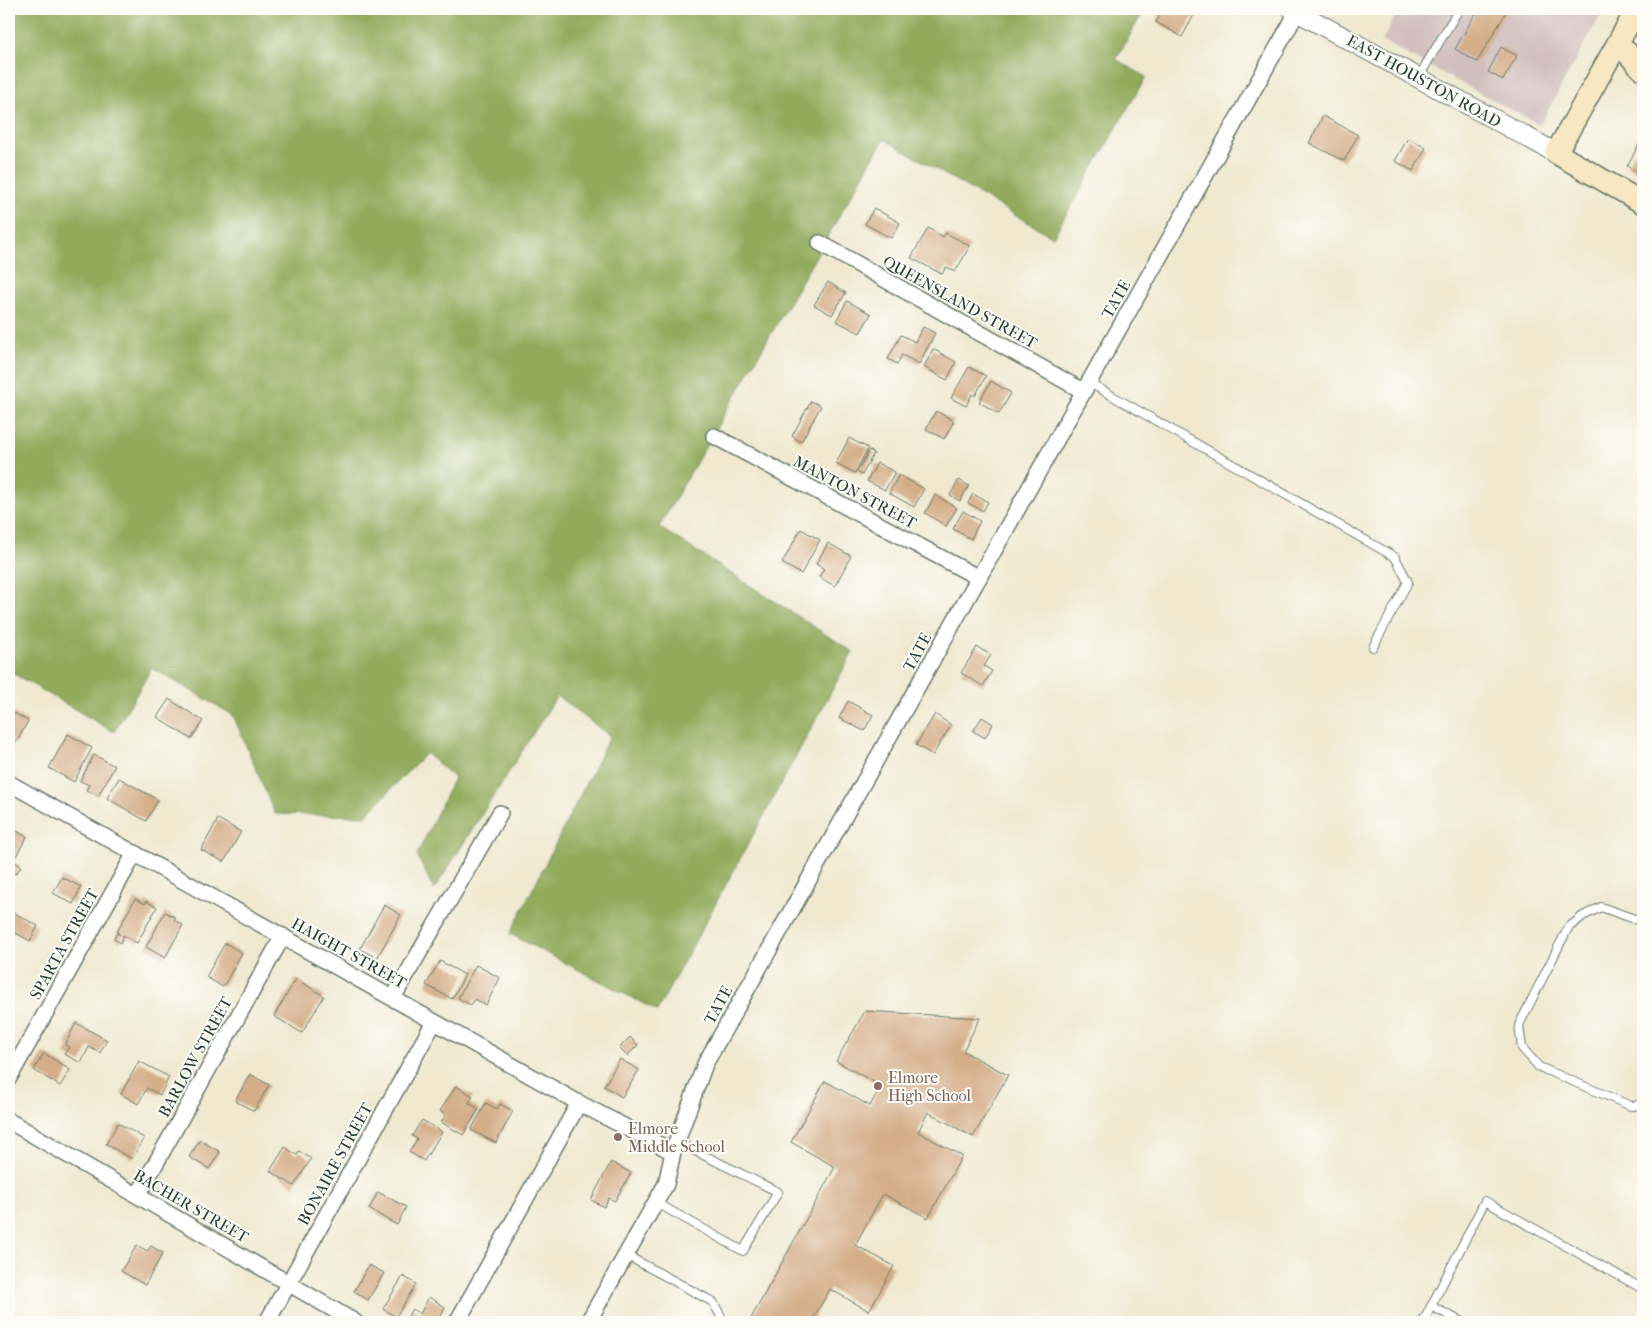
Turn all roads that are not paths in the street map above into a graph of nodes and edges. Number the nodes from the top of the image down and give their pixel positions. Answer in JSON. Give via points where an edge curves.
{"nodes":[{"id":1,"x":1459,"y":9,"type":"edge"},
{"id":2,"x":1637,"y":9,"type":"edge"},
{"id":3,"x":1296,"y":10,"type":"edge"},
{"id":4,"x":1618,"y":43,"type":"junction"},
{"id":5,"x":1643,"y":70,"type":"edge"},
{"id":6,"x":1418,"y":78,"type":"junction"},
{"id":7,"x":1556,"y":153,"type":"junction"},
{"id":8,"x":1643,"y":203,"type":"edge"},
{"id":9,"x":820,"y":243,"type":"dead end"},
{"id":10,"x":1086,"y":386,"type":"junction"},
{"id":11,"x":714,"y":436,"type":"dead end"},
{"id":12,"x":979,"y":578,"type":"junction"},
{"id":13,"x":1373,"y":647,"type":"dead end"},
{"id":14,"x":9,"y":783,"type":"edge"},
{"id":15,"x":500,"y":813,"type":"dead end"},
{"id":16,"x":135,"y":853,"type":"junction"},
{"id":17,"x":1643,"y":922,"type":"edge"},
{"id":18,"x":282,"y":936,"type":"junction"},
{"id":19,"x":393,"y":998,"type":"junction"},
{"id":20,"x":434,"y":1022,"type":"junction"},
{"id":21,"x":9,"y":1078,"type":"edge"},
{"id":22,"x":579,"y":1102,"type":"junction"},
{"id":23,"x":1643,"y":1105,"type":"edge"},
{"id":24,"x":9,"y":1121,"type":"edge"},
{"id":25,"x":675,"y":1147,"type":"junction"},
{"id":26,"x":138,"y":1195,"type":"junction"},
{"id":27,"x":655,"y":1202,"type":"junction"},
{"id":28,"x":626,"y":1255,"type":"junction"},
{"id":29,"x":290,"y":1283,"type":"junction"},
{"id":30,"x":1643,"y":1289,"type":"edge"},
{"id":31,"x":1432,"y":1306,"type":"junction"},
{"id":32,"x":267,"y":1322,"type":"edge"},
{"id":33,"x":355,"y":1322,"type":"edge"},
{"id":34,"x":457,"y":1322,"type":"edge"},
{"id":35,"x":588,"y":1322,"type":"edge"},
{"id":36,"x":724,"y":1322,"type":"edge"},
{"id":37,"x":1423,"y":1322,"type":"edge"},
{"id":38,"x":1462,"y":1322,"type":"edge"}],
"edges":[{"from":1,"to":6,"type":"lane"},
{"from":2,"to":4,"type":"main road"},
{"from":3,"to":6,"type":"street","name":"EAST HOUSTON ROAD"},
{"from":3,"to":10,"type":"street","name":"TATE"},
{"from":4,"to":5,"type":"main road"},
{"from":4,"to":7,"type":"main road"},
{"from":6,"to":7,"type":"street","name":"EAST HOUSTON ROAD"},
{"from":7,"to":8,"type":"main road"},
{"from":9,"to":10,"type":"street","name":"QUEENSLAND STREET"},
{"from":10,"to":12,"type":"street","name":"TATE"},
{"from":10,"to":13,"type":"lane","via":[[1395,556],[1408,582]]},
{"from":11,"to":12,"type":"street","name":"MANTON STREET"},
{"from":12,"to":25,"type":"street","name":"TATE","via":[[705,1064]]},
{"from":14,"to":16,"type":"street","name":"HAIGHT STREET"},
{"from":15,"to":19,"type":"street"},
{"from":16,"to":18,"type":"street","name":"HAIGHT STREET"},
{"from":16,"to":21,"type":"street","name":"SPARTA STREET"},
{"from":17,"to":23,"type":"lane","via":[[1601,907],[1568,928],[1519,1025],[1522,1048],[1539,1067],[1631,1106]]},
{"from":18,"to":19,"type":"street","name":"HAIGHT STREET"},
{"from":18,"to":26,"type":"street","name":"BARLOW STREET"},
{"from":19,"to":20,"type":"street","name":"HAIGHT STREET"},
{"from":20,"to":22,"type":"street","name":"HAIGHT STREET"},
{"from":20,"to":29,"type":"street","name":"BONAIRE STREET"},
{"from":22,"to":25,"type":"street","name":"HAIGHT STREET"},
{"from":22,"to":34,"type":"street"},
{"from":24,"to":26,"type":"street","name":"BACHER STREET"},
{"from":25,"to":27,"type":"street","name":"TATE","via":[[666,1184]]},
{"from":25,"to":27,"type":"lane","via":[[778,1192],[743,1252]]},
{"from":26,"to":29,"type":"street","name":"BACHER STREET"},
{"from":27,"to":28,"type":"street","name":"TATE"},
{"from":28,"to":35,"type":"street","name":"TATE"},
{"from":28,"to":36,"type":"lane","via":[[713,1302]]},
{"from":29,"to":32,"type":"street","name":"BONAIRE STREET"},
{"from":29,"to":33,"type":"street","name":"BACHER STREET"},
{"from":30,"to":31,"type":"lane","via":[[1485,1201]]},
{"from":31,"to":37,"type":"lane"},
{"from":31,"to":38,"type":"lane"}]}
